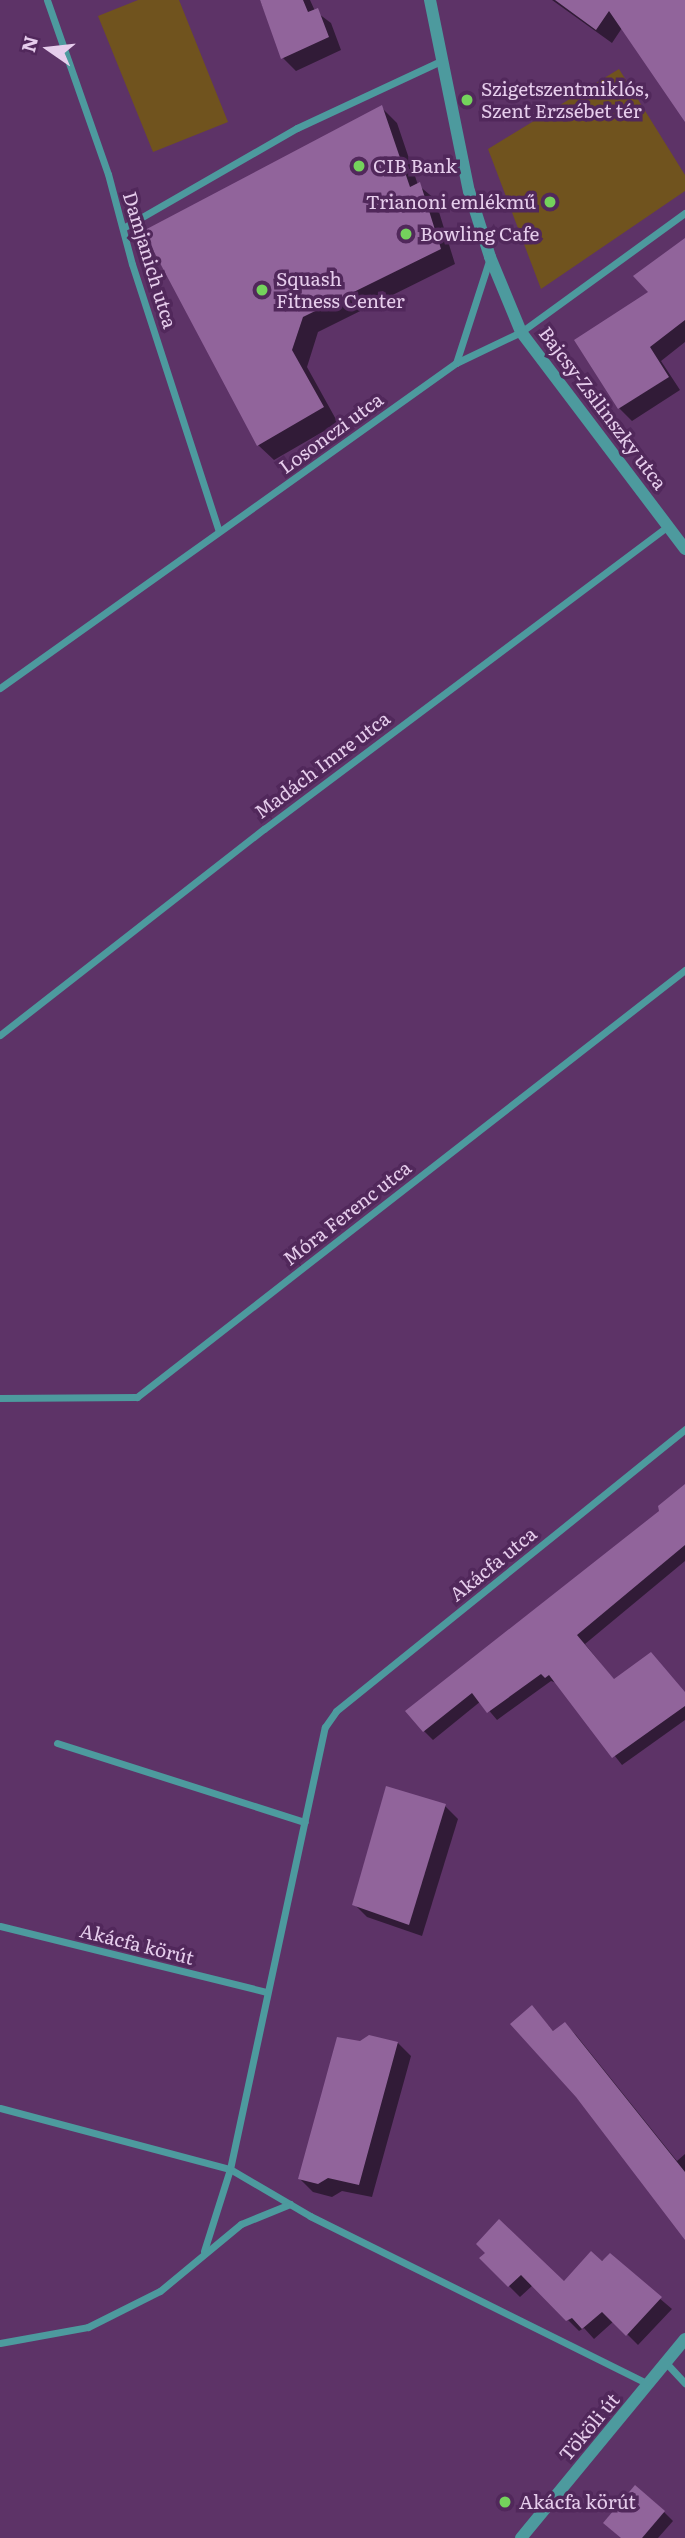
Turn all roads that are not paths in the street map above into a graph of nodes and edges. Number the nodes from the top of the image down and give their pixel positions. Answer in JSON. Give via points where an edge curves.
{"nodes":[{"id":1,"x":47,"y":0,"type":"edge"},
{"id":2,"x":430,"y":0,"type":"edge"},
{"id":3,"x":443,"y":60,"type":"junction"},
{"id":4,"x":685,"y":213,"type":"edge"},
{"id":5,"x":123,"y":228,"type":"junction"},
{"id":6,"x":490,"y":257,"type":"junction"},
{"id":7,"x":522,"y":332,"type":"junction"},
{"id":8,"x":456,"y":363,"type":"junction"},
{"id":9,"x":668,"y":526,"type":"junction"},
{"id":10,"x":219,"y":531,"type":"junction"},
{"id":11,"x":685,"y":549,"type":"edge"},
{"id":12,"x":0,"y":688,"type":"edge"},
{"id":13,"x":685,"y":970,"type":"edge"},
{"id":14,"x":0,"y":1035,"type":"edge"},
{"id":15,"x":0,"y":1398,"type":"edge"},
{"id":16,"x":685,"y":1430,"type":"edge"},
{"id":17,"x":57,"y":1743,"type":"dead end"},
{"id":18,"x":305,"y":1822,"type":"junction"},
{"id":19,"x":0,"y":1926,"type":"edge"},
{"id":20,"x":266,"y":1992,"type":"junction"},
{"id":21,"x":0,"y":2108,"type":"edge"},
{"id":22,"x":230,"y":2169,"type":"junction"},
{"id":23,"x":290,"y":2204,"type":"junction"},
{"id":24,"x":204,"y":2250,"type":"junction"},
{"id":25,"x":685,"y":2339,"type":"edge"},
{"id":26,"x":0,"y":2343,"type":"edge"},
{"id":27,"x":667,"y":2365,"type":"junction"},
{"id":28,"x":685,"y":2383,"type":"edge"},
{"id":29,"x":650,"y":2385,"type":"junction"},
{"id":30,"x":521,"y":2538,"type":"edge"}],
"edges":[{"from":1,"to":5,"type":"street","name":"Damjanich utca"},
{"from":2,"to":3,"type":"street","name":"Bajcsy-Zsilinszky utca"},
{"from":3,"to":5,"type":"street","via":[[296,128]]},
{"from":3,"to":6,"type":"street","name":"Bajcsy-Zsilinszky utca","via":[[469,191]]},
{"from":4,"to":7,"type":"street","name":"Losonczi utca"},
{"from":5,"to":10,"type":"street","name":"Damjanich utca"},
{"from":6,"to":7,"type":"street","name":"Bajcsy-Zsilinszky utca"},
{"from":6,"to":8,"type":"street"},
{"from":7,"to":8,"type":"street","name":"Losonczi utca"},
{"from":7,"to":9,"type":"street","name":"Bajcsy-Zsilinszky utca"},
{"from":8,"to":10,"type":"street","name":"Losonczi utca"},
{"from":9,"to":11,"type":"street","name":"Bajcsy-Zsilinszky utca"},
{"from":9,"to":14,"type":"street","name":"Madách Imre utca","via":[[264,829]]},
{"from":10,"to":12,"type":"street","name":"Losonczi utca"},
{"from":13,"to":15,"type":"street","name":"Móra Ferenc utca","via":[[137,1397]]},
{"from":16,"to":18,"type":"street","name":"Akácfa utca","via":[[336,1712],[325,1727]]},
{"from":17,"to":18,"type":"street"},
{"from":18,"to":20,"type":"street"},
{"from":19,"to":20,"type":"street","name":"Akácfa körút"},
{"from":20,"to":22,"type":"street"},
{"from":21,"to":22,"type":"street"},
{"from":22,"to":23,"type":"street"},
{"from":22,"to":24,"type":"street"},
{"from":23,"to":24,"type":"street","via":[[241,2224]]},
{"from":23,"to":29,"type":"street"},
{"from":24,"to":26,"type":"street","via":[[160,2291],[88,2327]]},
{"from":25,"to":27,"type":"street","name":"Tököli út"},
{"from":27,"to":28,"type":"street"},
{"from":27,"to":29,"type":"street","name":"Tököli út"},
{"from":29,"to":30,"type":"street","name":"Tököli út"}]}
